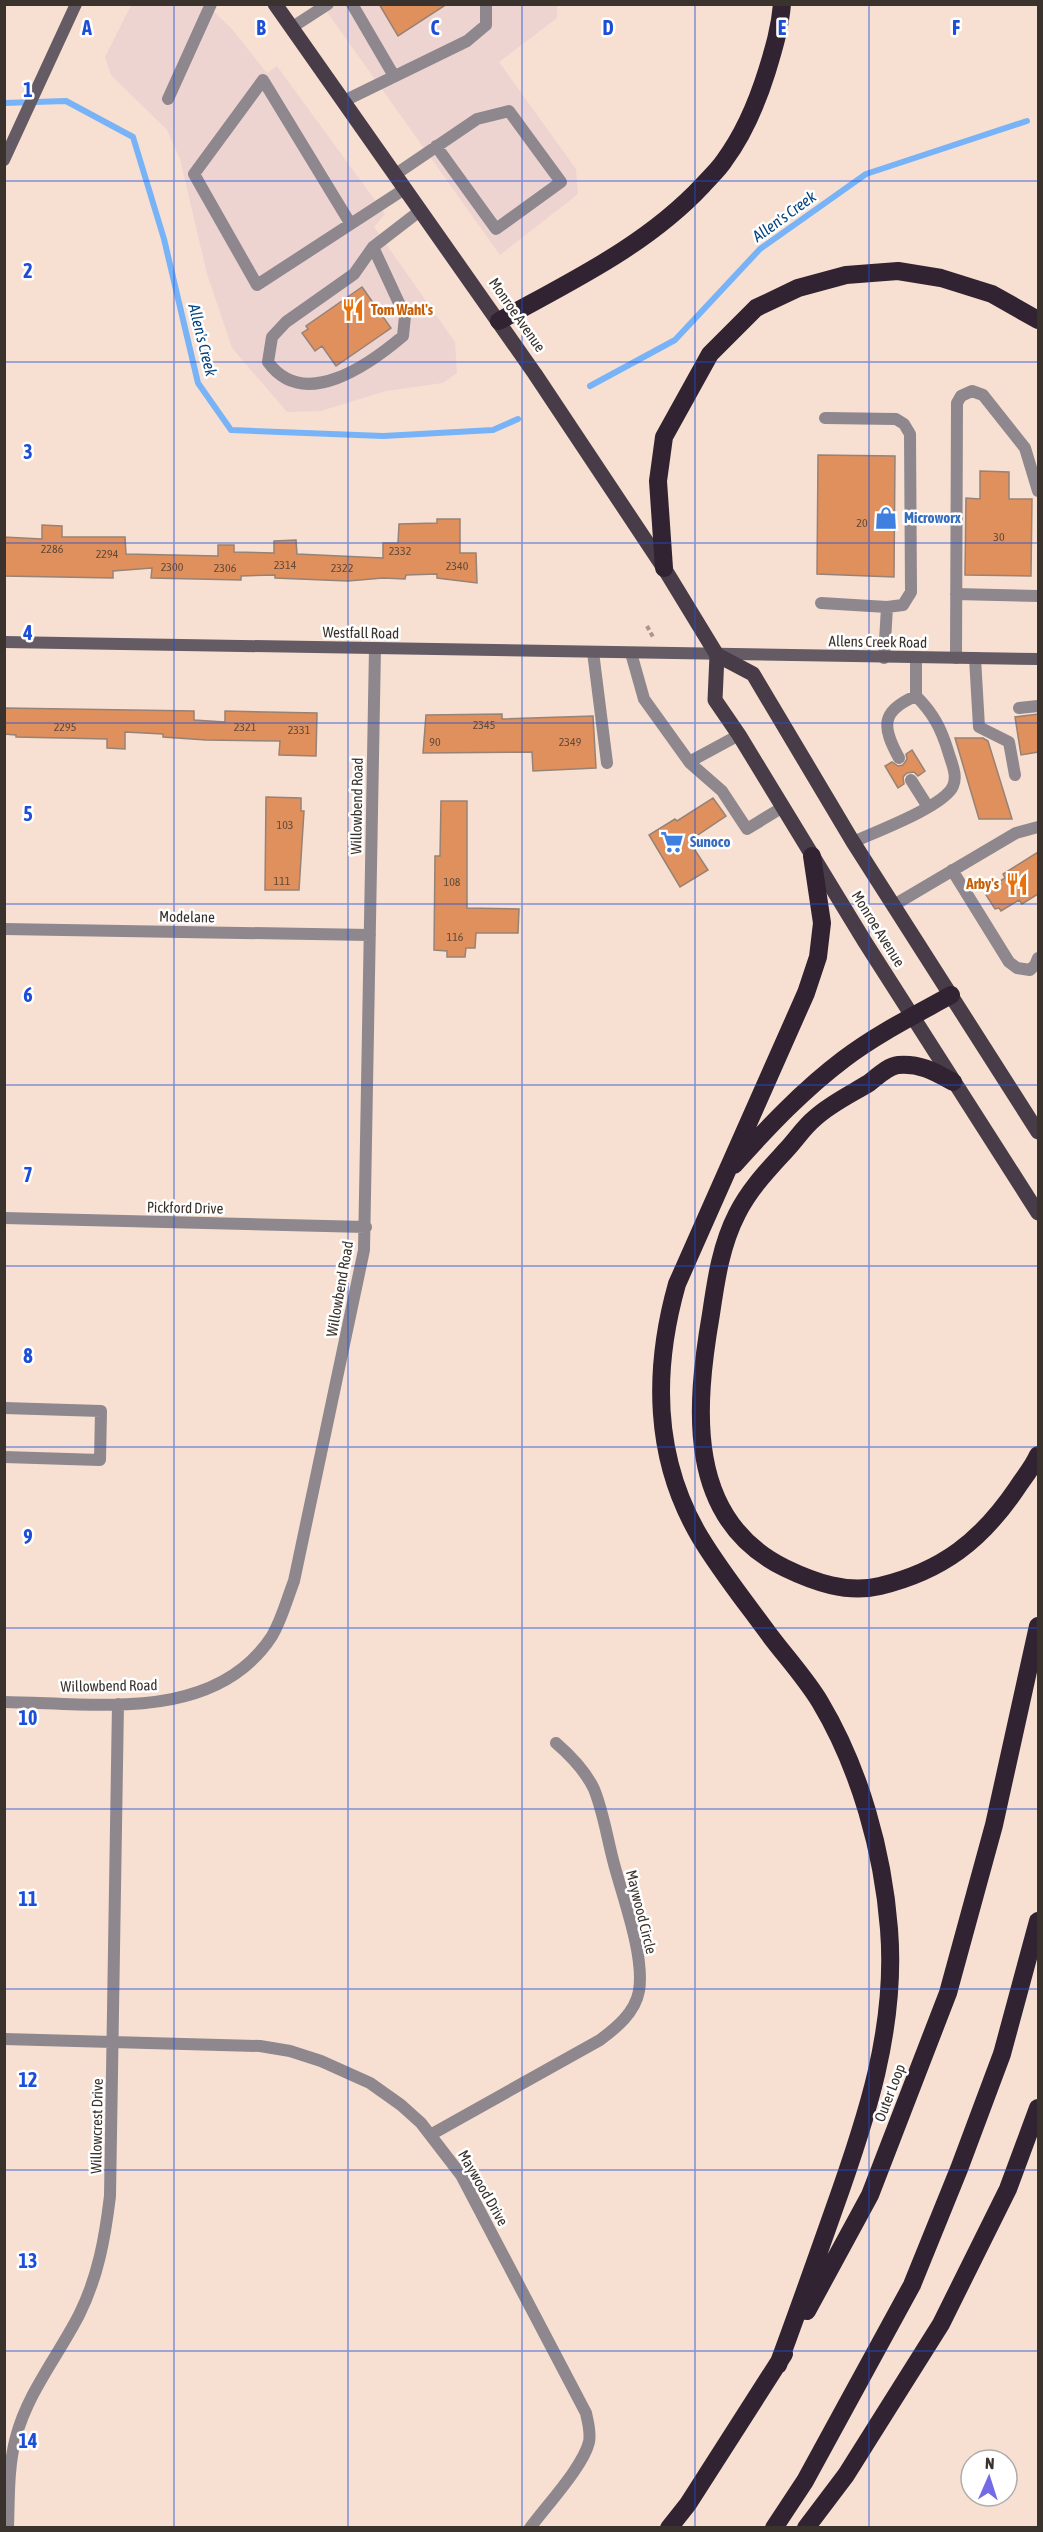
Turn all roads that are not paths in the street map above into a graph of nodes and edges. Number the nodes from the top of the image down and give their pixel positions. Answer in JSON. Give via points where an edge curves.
{"nodes":[{"id":1,"x":76,"y":4,"type":"edge"},
{"id":2,"x":211,"y":4,"type":"edge"},
{"id":3,"x":275,"y":4,"type":"edge"},
{"id":4,"x":328,"y":4,"type":"edge"},
{"id":5,"x":352,"y":4,"type":"edge"},
{"id":6,"x":486,"y":4,"type":"edge"},
{"id":7,"x":782,"y":4,"type":"edge"},
{"id":8,"x":291,"y":28,"type":"junction"},
{"id":9,"x":394,"y":76,"type":"junction"},
{"id":10,"x":168,"y":99,"type":"dead end"},
{"id":11,"x":344,"y":101,"type":"junction"},
{"id":12,"x":436,"y":146,"type":"junction"},
{"id":13,"x":4,"y":160,"type":"edge"},
{"id":14,"x":396,"y":174,"type":"junction"},
{"id":15,"x":406,"y":188,"type":"junction"},
{"id":16,"x":421,"y":210,"type":"junction"},
{"id":17,"x":350,"y":223,"type":"junction"},
{"id":18,"x":373,"y":248,"type":"junction"},
{"id":19,"x":1038,"y":320,"type":"edge"},
{"id":20,"x":499,"y":321,"type":"junction"},
{"id":21,"x":825,"y":418,"type":"dead end"},
{"id":22,"x":1038,"y":491,"type":"edge"},
{"id":23,"x":664,"y":568,"type":"junction"},
{"id":24,"x":956,"y":594,"type":"junction"},
{"id":25,"x":1038,"y":596,"type":"edge"},
{"id":26,"x":821,"y":603,"type":"dead end"},
{"id":27,"x":887,"y":607,"type":"junction"},
{"id":28,"x":4,"y":642,"type":"edge"},
{"id":29,"x":375,"y":648,"type":"junction"},
{"id":30,"x":593,"y":652,"type":"junction"},
{"id":31,"x":631,"y":653,"type":"junction"},
{"id":32,"x":717,"y":655,"type":"junction"},
{"id":33,"x":884,"y":657,"type":"junction"},
{"id":34,"x":916,"y":658,"type":"junction"},
{"id":35,"x":956,"y":658,"type":"junction"},
{"id":36,"x":975,"y":658,"type":"junction"},
{"id":37,"x":1038,"y":659,"type":"edge"},
{"id":38,"x":916,"y":696,"type":"junction"},
{"id":39,"x":1038,"y":706,"type":"edge"},
{"id":40,"x":1019,"y":708,"type":"dead end"},
{"id":41,"x":739,"y":735,"type":"junction"},
{"id":42,"x":899,"y":758,"type":"dead end"},
{"id":43,"x":689,"y":762,"type":"junction"},
{"id":44,"x":607,"y":764,"type":"dead end"},
{"id":45,"x":1015,"y":775,"type":"dead end"},
{"id":46,"x":911,"y":780,"type":"dead end"},
{"id":47,"x":783,"y":807,"type":"junction"},
{"id":48,"x":928,"y":807,"type":"junction"},
{"id":49,"x":1038,"y":826,"type":"edge"},
{"id":50,"x":853,"y":842,"type":"junction"},
{"id":51,"x":813,"y":856,"type":"junction"},
{"id":52,"x":952,"y":870,"type":"junction"},
{"id":53,"x":894,"y":905,"type":"junction"},
{"id":54,"x":4,"y":929,"type":"edge"},
{"id":55,"x":370,"y":935,"type":"junction"},
{"id":56,"x":1038,"y":958,"type":"edge"},
{"id":57,"x":951,"y":995,"type":"junction"},
{"id":58,"x":912,"y":1017,"type":"junction"},
{"id":59,"x":953,"y":1082,"type":"junction"},
{"id":60,"x":1038,"y":1132,"type":"edge"},
{"id":61,"x":721,"y":1180,"type":"junction"},
{"id":62,"x":1038,"y":1214,"type":"edge"},
{"id":63,"x":4,"y":1218,"type":"edge"},
{"id":64,"x":366,"y":1227,"type":"junction"},
{"id":65,"x":4,"y":1408,"type":"edge"},
{"id":66,"x":1038,"y":1455,"type":"edge"},
{"id":67,"x":4,"y":1457,"type":"edge"},
{"id":68,"x":1038,"y":1626,"type":"edge"},
{"id":69,"x":4,"y":1702,"type":"edge"},
{"id":70,"x":117,"y":1704,"type":"junction"},
{"id":71,"x":556,"y":1743,"type":"dead end"},
{"id":72,"x":1038,"y":1921,"type":"edge"},
{"id":73,"x":4,"y":2039,"type":"edge"},
{"id":74,"x":113,"y":2042,"type":"junction"},
{"id":75,"x":1038,"y":2108,"type":"edge"},
{"id":76,"x":432,"y":2134,"type":"junction"},
{"id":77,"x":778,"y":2365,"type":"junction"},
{"id":78,"x":8,"y":2528,"type":"edge"},
{"id":79,"x":530,"y":2528,"type":"edge"},
{"id":80,"x":669,"y":2528,"type":"edge"},
{"id":81,"x":774,"y":2528,"type":"edge"},
{"id":82,"x":806,"y":2528,"type":"edge"}],
"edges":[{"from":1,"to":13,"type":"street"},
{"from":2,"to":10,"type":"street"},
{"from":3,"to":8,"type":"main road","name":"Monroe Avenue"},
{"from":4,"to":8,"type":"street"},
{"from":5,"to":9,"type":"street"},
{"from":6,"to":9,"type":"street","via":[[486,25],[479,32]]},
{"from":7,"to":20,"type":"highway","via":[[780,29],[761,89],[746,126],[723,163],[683,206],[632,246]]},
{"from":8,"to":11,"type":"main road","name":"Monroe Avenue"},
{"from":9,"to":11,"type":"street"},
{"from":11,"to":14,"type":"main road","name":"Monroe Avenue"},
{"from":12,"to":12,"type":"street","via":[[477,119],[509,111],[561,182],[496,229]]},
{"from":12,"to":14,"type":"street"},
{"from":14,"to":15,"type":"main road","name":"Monroe Avenue"},
{"from":15,"to":16,"type":"main road","name":"Monroe Avenue"},
{"from":15,"to":17,"type":"street"},
{"from":16,"to":18,"type":"street"},
{"from":16,"to":20,"type":"main road","name":"Monroe Avenue"},
{"from":17,"to":17,"type":"street","via":[[256,285],[194,174],[263,80]]},
{"from":18,"to":18,"type":"street","via":[[354,274],[286,322],[272,338],[268,362],[277,374],[299,382],[343,377],[403,336],[405,316]]},
{"from":19,"to":23,"type":"highway","via":[[992,294],[941,278],[898,271],[846,275],[798,288],[756,308],[710,354],[664,437],[658,481]]},
{"from":20,"to":23,"type":"main road","name":"Monroe Avenue"},
{"from":21,"to":27,"type":"street","via":[[896,419],[910,434],[911,592],[903,605]]},
{"from":22,"to":24,"type":"street","via":[[1025,448],[994,408],[983,395],[972,391],[961,396],[957,403]]},
{"from":23,"to":32,"type":"main road","name":"Monroe Avenue"},
{"from":24,"to":25,"type":"street"},
{"from":24,"to":35,"type":"street"},
{"from":26,"to":27,"type":"street"},
{"from":27,"to":33,"type":"street"},
{"from":28,"to":29,"type":"street","name":"Westfall Road"},
{"from":29,"to":30,"type":"street","name":"Westfall Road"},
{"from":29,"to":55,"type":"street","name":"Willowbend Road"},
{"from":30,"to":31,"type":"street","name":"Westfall Road"},
{"from":30,"to":44,"type":"street"},
{"from":31,"to":32,"type":"street","name":"Westfall Road"},
{"from":31,"to":43,"type":"street","via":[[644,699]]},
{"from":32,"to":33,"type":"street","name":"Allens Creek Road"},
{"from":32,"to":41,"type":"main road","name":"Monroe Avenue","via":[[715,700]]},
{"from":32,"to":50,"type":"main road","name":"Monroe Avenue","via":[[753,674]]},
{"from":33,"to":34,"type":"street","name":"Allens Creek Road"},
{"from":34,"to":35,"type":"street","name":"Allens Creek Road"},
{"from":34,"to":38,"type":"street"},
{"from":35,"to":36,"type":"street","name":"Allens Creek Road"},
{"from":36,"to":37,"type":"street","name":"Allens Creek Road"},
{"from":36,"to":45,"type":"street","via":[[979,727],[1009,742]]},
{"from":38,"to":42,"type":"street","via":[[900,702],[887,722],[887,734]]},
{"from":38,"to":48,"type":"street","via":[[940,726],[955,775],[953,787]]},
{"from":39,"to":40,"type":"street"},
{"from":41,"to":43,"type":"street"},
{"from":41,"to":47,"type":"main road","name":"Monroe Avenue"},
{"from":43,"to":47,"type":"street","via":[[722,791],[747,829]]},
{"from":46,"to":48,"type":"street"},
{"from":47,"to":51,"type":"main road","name":"Monroe Avenue"},
{"from":48,"to":50,"type":"street"},
{"from":49,"to":52,"type":"street","via":[[1016,833]]},
{"from":50,"to":53,"type":"main road","name":"Monroe Avenue"},
{"from":51,"to":58,"type":"main road","name":"Monroe Avenue"},
{"from":51,"to":61,"type":"highway","via":[[822,923],[818,957],[806,993]]},
{"from":52,"to":53,"type":"street"},
{"from":52,"to":56,"type":"street","via":[[1006,958],[1017,968],[1030,970]]},
{"from":53,"to":57,"type":"main road","name":"Monroe Avenue"},
{"from":54,"to":55,"type":"street","name":"Modelane"},
{"from":55,"to":64,"type":"street","name":"Willowbend Road"},
{"from":57,"to":58,"type":"highway"},
{"from":57,"to":60,"type":"main road","name":"Monroe Avenue"},
{"from":58,"to":59,"type":"main road","name":"Monroe Avenue"},
{"from":58,"to":61,"type":"highway","via":[[844,1059],[777,1116]]},
{"from":59,"to":62,"type":"main road","name":"Monroe Avenue"},
{"from":59,"to":66,"type":"highway","via":[[920,1065],[895,1065],[815,1118],[752,1188],[727,1237],[716,1282],[701,1386],[704,1457],[712,1489],[728,1521],[745,1541],[802,1576],[839,1588],[874,1588],[911,1578],[974,1540],[1004,1506]]},
{"from":61,"to":77,"type":"highway","via":[[677,1284],[667,1320],[660,1391],[670,1463],[699,1535],[819,1702],[839,1741],[871,1827],[882,1872],[889,1929],[891,1987],[876,2084]]},
{"from":63,"to":64,"type":"street","name":"Pickford Drive"},
{"from":64,"to":70,"type":"street","name":"Willowbend Road","via":[[357,1291],[294,1581],[281,1619],[260,1652],[222,1682],[176,1698]]},
{"from":65,"to":67,"type":"street","via":[[101,1411],[100,1460]]},
{"from":68,"to":77,"type":"highway","name":"Outer Loop","via":[[994,1825],[948,1993],[870,2195]]},
{"from":69,"to":70,"type":"street","name":"Willowbend Road"},
{"from":70,"to":74,"type":"street","name":"Willowcrest Drive"},
{"from":71,"to":76,"type":"street","name":"Maywood Circle","via":[[587,1777],[598,1803],[636,1950],[639,1992],[625,2018],[600,2040]]},
{"from":72,"to":81,"type":"highway","via":[[1002,2054],[912,2285],[805,2481]]},
{"from":73,"to":74,"type":"street","name":"Maywood Drive"},
{"from":74,"to":76,"type":"street","name":"Maywood Drive","via":[[211,2043],[290,2051],[370,2083]]},
{"from":74,"to":78,"type":"street","name":"Willowcrest Drive","via":[[110,2196],[101,2257],[79,2315],[22,2419],[12,2457]]},
{"from":75,"to":82,"type":"highway","via":[[1008,2189],[941,2324],[846,2475]]},
{"from":76,"to":79,"type":"street","name":"Maywood Drive","via":[[461,2175],[586,2413],[590,2431],[583,2458]]},
{"from":77,"to":80,"type":"highway","name":"Outer Loop"}]}
